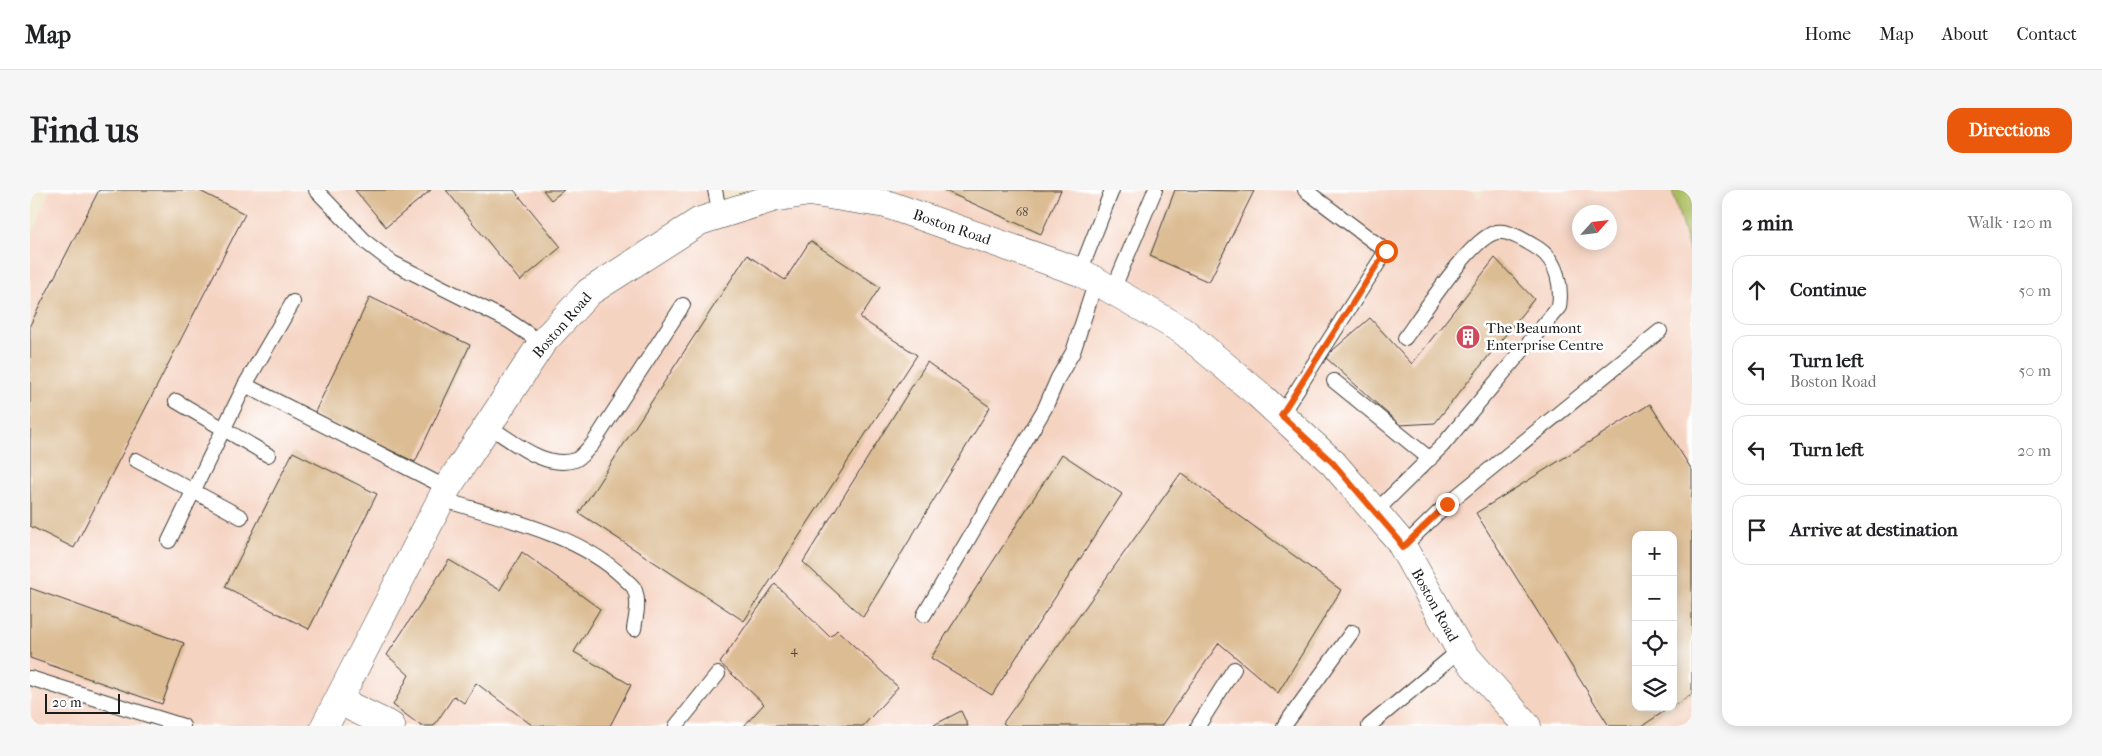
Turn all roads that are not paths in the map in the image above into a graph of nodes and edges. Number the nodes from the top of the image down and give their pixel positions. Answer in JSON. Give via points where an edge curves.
{"nodes":[{"id":1,"x":316,"y":190,"type":"edge"},
{"id":2,"x":1112,"y":190,"type":"edge"},
{"id":3,"x":1155,"y":190,"type":"edge"},
{"id":4,"x":1306,"y":190,"type":"edge"},
{"id":5,"x":864,"y":195,"type":"edge"},
{"id":6,"x":717,"y":202,"type":"edge"},
{"id":7,"x":1096,"y":281,"type":"junction"},
{"id":8,"x":292,"y":302,"type":"dead end"},
{"id":9,"x":683,"y":305,"type":"dead end"},
{"id":10,"x":1660,"y":331,"type":"dead end"},
{"id":11,"x":1406,"y":338,"type":"dead end"},
{"id":12,"x":542,"y":342,"type":"junction"},
{"id":13,"x":1334,"y":381,"type":"dead end"},
{"id":14,"x":245,"y":384,"type":"junction"},
{"id":15,"x":176,"y":401,"type":"dead end"},
{"id":16,"x":1281,"y":415,"type":"junction"},
{"id":17,"x":488,"y":426,"type":"junction"},
{"id":18,"x":223,"y":429,"type":"junction"},
{"id":19,"x":268,"y":455,"type":"dead end"},
{"id":20,"x":1430,"y":459,"type":"junction"},
{"id":21,"x":136,"y":460,"type":"dead end"},
{"id":22,"x":193,"y":491,"type":"junction"},
{"id":23,"x":444,"y":493,"type":"junction"},
{"id":24,"x":1375,"y":512,"type":"junction"},
{"id":25,"x":242,"y":516,"type":"dead end"},
{"id":26,"x":170,"y":541,"type":"dead end"},
{"id":27,"x":1402,"y":548,"type":"junction"},
{"id":28,"x":924,"y":616,"type":"dead end"},
{"id":29,"x":634,"y":629,"type":"dead end"},
{"id":30,"x":1352,"y":632,"type":"dead end"},
{"id":31,"x":1460,"y":650,"type":"junction"},
{"id":32,"x":1234,"y":669,"type":"dead end"},
{"id":33,"x":718,"y":674,"type":"dead end"},
{"id":34,"x":30,"y":678,"type":"edge"},
{"id":35,"x":340,"y":700,"type":"junction"},
{"id":36,"x":183,"y":726,"type":"edge"},
{"id":37,"x":325,"y":726,"type":"edge"},
{"id":38,"x":391,"y":726,"type":"edge"},
{"id":39,"x":676,"y":726,"type":"edge"},
{"id":40,"x":1198,"y":726,"type":"edge"},
{"id":41,"x":1284,"y":726,"type":"edge"},
{"id":42,"x":1369,"y":726,"type":"edge"},
{"id":43,"x":1527,"y":726,"type":"edge"}],
"edges":[{"from":1,"to":12,"type":"lane","via":[[367,243],[393,262],[509,321]]},
{"from":2,"to":7,"type":"lane"},
{"from":3,"to":7,"type":"lane"},
{"from":4,"to":16,"type":"lane","via":[[1386,251]]},
{"from":5,"to":6,"type":"street","name":"Boston Road","via":[[809,192]]},
{"from":5,"to":7,"type":"street","name":"Boston Road"},
{"from":6,"to":12,"type":"street","name":"Boston Road","via":[[700,221],[590,292]]},
{"from":7,"to":16,"type":"street","name":"Boston Road","via":[[1182,330]]},
{"from":7,"to":28,"type":"lane","via":[[1073,352],[1046,408]]},
{"from":8,"to":14,"type":"lane"},
{"from":9,"to":17,"type":"lane","via":[[592,445],[576,460],[554,463]]},
{"from":10,"to":27,"type":"lane","via":[[1447,504]]},
{"from":11,"to":20,"type":"lane","via":[[1469,253],[1484,238],[1497,232],[1511,234],[1547,255],[1554,268],[1561,291],[1558,307]]},
{"from":12,"to":17,"type":"street","name":"Boston Road"},
{"from":13,"to":20,"type":"lane"},
{"from":14,"to":18,"type":"lane"},
{"from":14,"to":23,"type":"lane"},
{"from":15,"to":18,"type":"lane"},
{"from":16,"to":24,"type":"street","name":"Boston Road","via":[[1333,463]]},
{"from":17,"to":23,"type":"street","name":"Boston Road"},
{"from":18,"to":19,"type":"lane"},
{"from":18,"to":22,"type":"lane"},
{"from":20,"to":24,"type":"lane"},
{"from":21,"to":22,"type":"lane"},
{"from":22,"to":25,"type":"lane"},
{"from":22,"to":26,"type":"lane"},
{"from":23,"to":29,"type":"lane","via":[[583,548],[609,564],[634,588],[638,608]]},
{"from":23,"to":35,"type":"street","name":"Boston Road"},
{"from":24,"to":27,"type":"street","name":"Boston Road"},
{"from":27,"to":31,"type":"street","name":"Boston Road"},
{"from":30,"to":41,"type":"lane"},
{"from":31,"to":42,"type":"lane"},
{"from":31,"to":43,"type":"street","name":"Boston Road"},
{"from":32,"to":40,"type":"lane"},
{"from":33,"to":39,"type":"lane"},
{"from":34,"to":36,"type":"lane"},
{"from":35,"to":37,"type":"street","name":"Boston Road"},
{"from":35,"to":38,"type":"street"}]}
